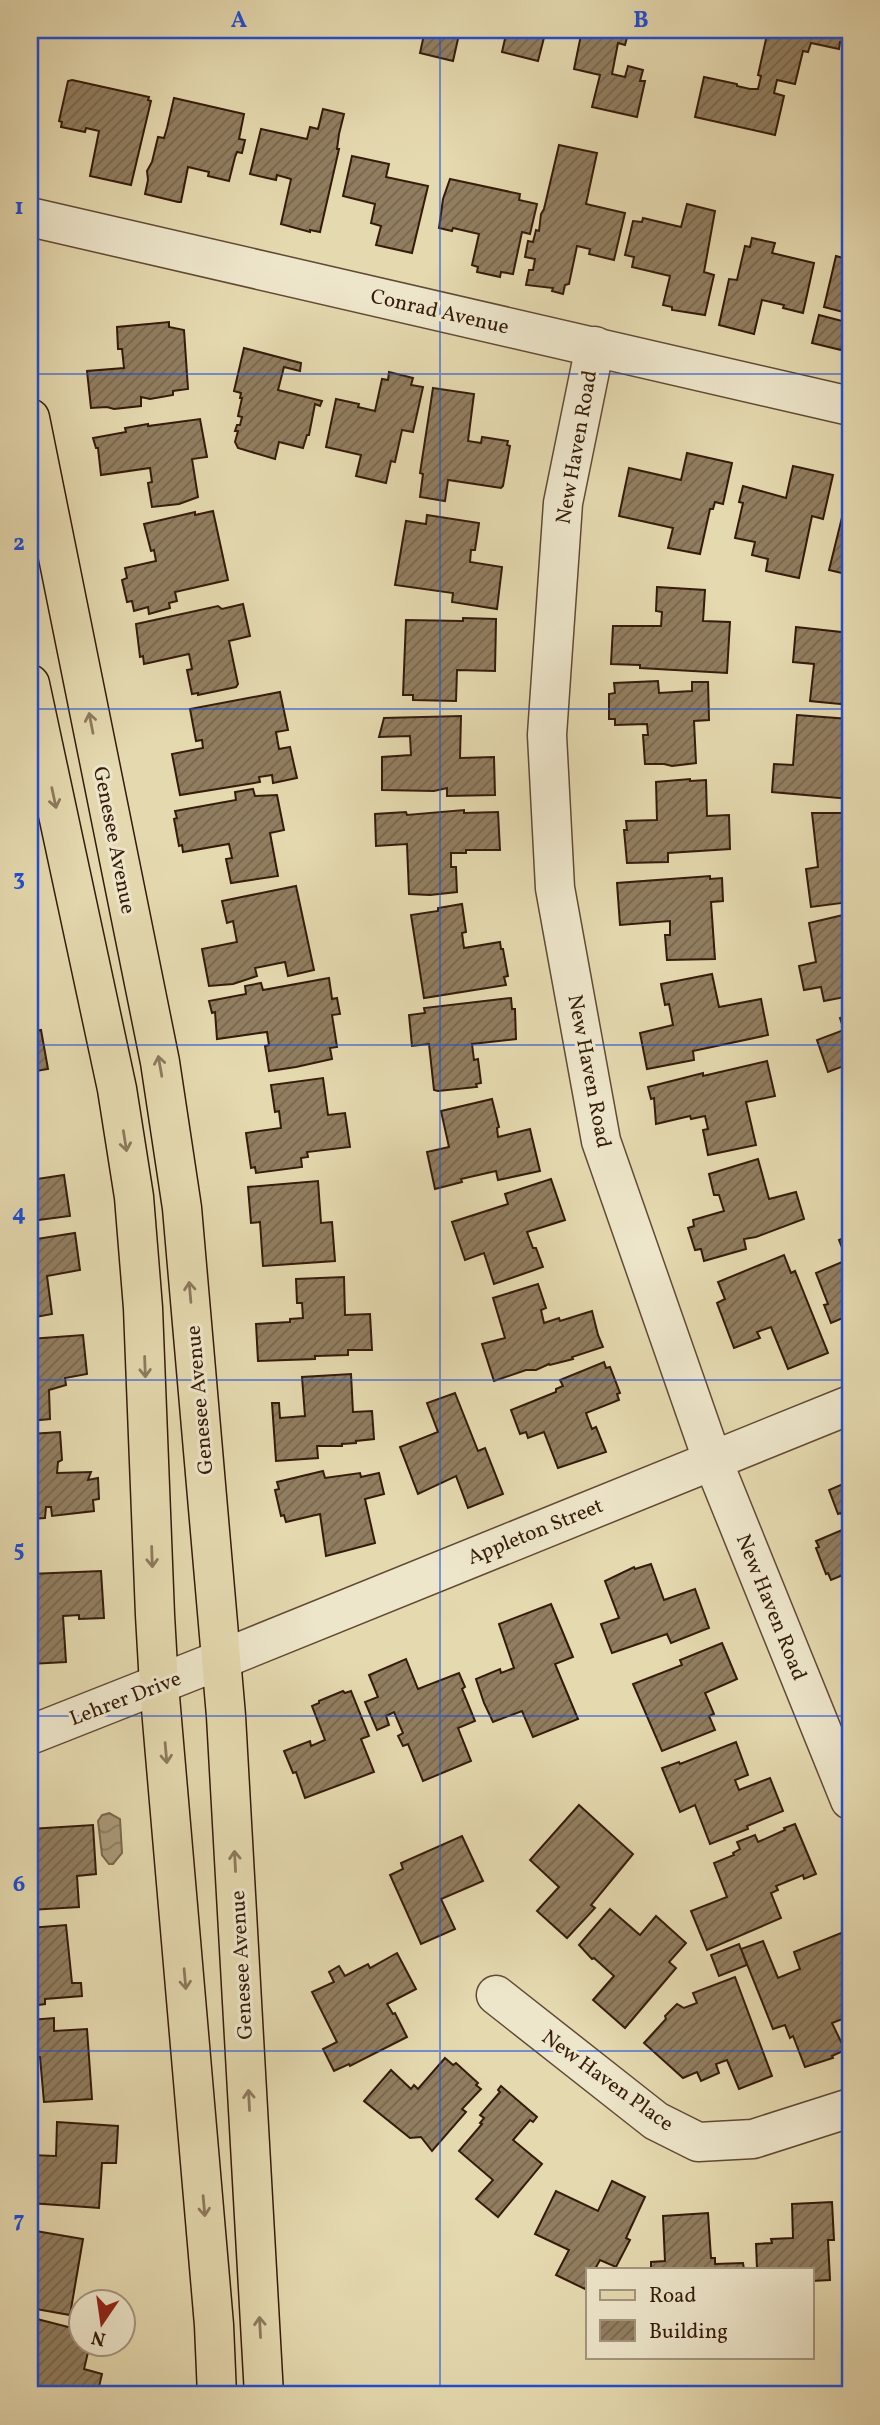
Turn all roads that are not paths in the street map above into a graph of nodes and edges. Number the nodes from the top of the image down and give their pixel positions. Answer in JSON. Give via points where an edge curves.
{"nodes":[{"id":1,"x":30,"y":217,"type":"edge"},
{"id":2,"x":595,"y":346,"type":"junction"},
{"id":3,"x":850,"y":406,"type":"edge"},
{"id":4,"x":30,"y":418,"type":"edge"},
{"id":5,"x":30,"y":684,"type":"edge"},
{"id":6,"x":850,"y":1405,"type":"edge"},
{"id":7,"x":712,"y":1459,"type":"junction"},
{"id":8,"x":220,"y":1660,"type":"junction"},
{"id":9,"x":159,"y":1685,"type":"junction"},
{"id":10,"x":30,"y":1735,"type":"edge"},
{"id":11,"x":850,"y":1800,"type":"edge"},
{"id":12,"x":496,"y":1995,"type":"dead end"},
{"id":13,"x":850,"y":2108,"type":"edge"},
{"id":14,"x":217,"y":2395,"type":"edge"},
{"id":15,"x":264,"y":2395,"type":"edge"}],
"edges":[{"from":1,"to":2,"type":"street","name":"Conrad Avenue"},
{"from":2,"to":3,"type":"street","name":"Conrad Avenue"},
{"from":2,"to":7,"type":"street","name":"New Haven Road","via":[[563,503],[547,736],[555,888],[601,1141]]},
{"from":8,"to":4,"type":"main road","name":"Genesee Avenue","one_way":true,"via":[[180,1195],[160,1062]]},
{"from":5,"to":9,"type":"main road","one_way":true,"via":[[117,1089],[134,1198],[144,1308]]},
{"from":6,"to":7,"type":"street","name":"Appleton Street"},
{"from":7,"to":8,"type":"street","name":"Appleton Street"},
{"from":7,"to":11,"type":"street","name":"New Haven Road"},
{"from":8,"to":9,"type":"street","name":"Lehrer Drive"},
{"from":15,"to":8,"type":"main road","name":"Genesee Avenue","one_way":true},
{"from":9,"to":10,"type":"street","name":"Lehrer Drive"},
{"from":9,"to":14,"type":"main road","one_way":true},
{"from":12,"to":13,"type":"street","name":"New Haven Place","via":[[656,2121],[698,2142],[753,2139]]}]}
